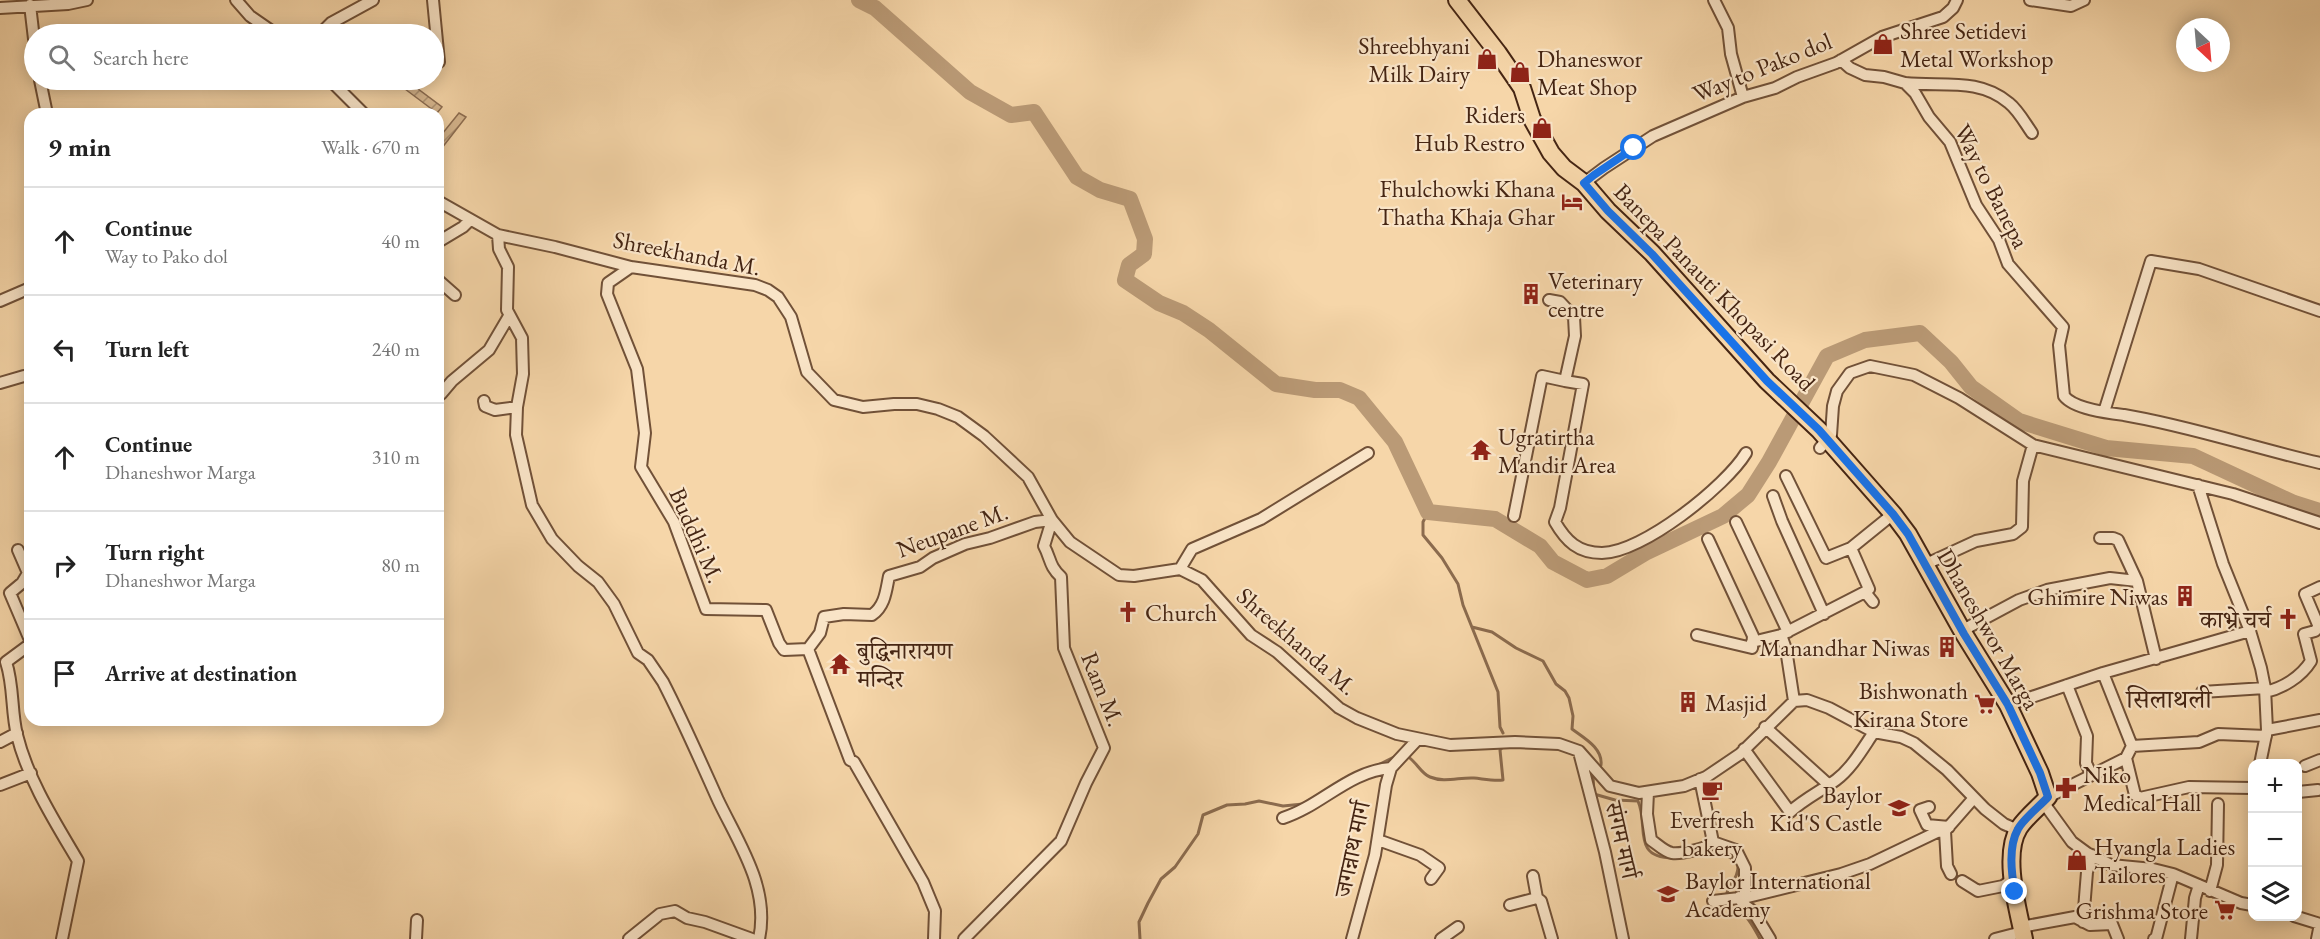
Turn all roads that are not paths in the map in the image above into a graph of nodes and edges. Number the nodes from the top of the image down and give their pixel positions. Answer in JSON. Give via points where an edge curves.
{"nodes":[{"id":1,"x":87,"y":0,"type":"edge"},
{"id":2,"x":236,"y":0,"type":"edge"},
{"id":3,"x":373,"y":0,"type":"edge"},
{"id":4,"x":433,"y":0,"type":"edge"},
{"id":5,"x":1458,"y":0,"type":"edge"},
{"id":6,"x":1714,"y":0,"type":"edge"},
{"id":7,"x":1957,"y":0,"type":"edge"},
{"id":8,"x":2030,"y":0,"type":"edge"},
{"id":9,"x":2084,"y":0,"type":"edge"},
{"id":10,"x":68,"y":2,"type":"edge"},
{"id":11,"x":30,"y":5,"type":"junction"},
{"id":12,"x":0,"y":8,"type":"edge"},
{"id":13,"x":32,"y":24,"type":"edge"},
{"id":14,"x":262,"y":24,"type":"edge"},
{"id":15,"x":330,"y":24,"type":"edge"},
{"id":16,"x":435,"y":24,"type":"edge"},
{"id":17,"x":1841,"y":60,"type":"junction"},
{"id":18,"x":1905,"y":82,"type":"junction"},
{"id":19,"x":42,"y":90,"type":"edge"},
{"id":20,"x":340,"y":90,"type":"edge"},
{"id":21,"x":1743,"y":97,"type":"junction"},
{"id":22,"x":46,"y":108,"type":"edge"},
{"id":23,"x":358,"y":108,"type":"edge"},
{"id":24,"x":2032,"y":133,"type":"dead end"},
{"id":25,"x":1584,"y":183,"type":"junction"},
{"id":26,"x":444,"y":204,"type":"edge"},
{"id":27,"x":471,"y":220,"type":"junction"},
{"id":28,"x":498,"y":235,"type":"junction"},
{"id":29,"x":444,"y":238,"type":"edge"},
{"id":30,"x":631,"y":267,"type":"junction"},
{"id":31,"x":444,"y":285,"type":"edge"},
{"id":32,"x":24,"y":291,"type":"edge"},
{"id":33,"x":455,"y":295,"type":"dead end"},
{"id":34,"x":1549,"y":300,"type":"dead end"},
{"id":35,"x":0,"y":302,"type":"edge"},
{"id":36,"x":2320,"y":311,"type":"edge"},
{"id":37,"x":509,"y":316,"type":"junction"},
{"id":38,"x":24,"y":376,"type":"dead end"},
{"id":39,"x":1565,"y":381,"type":"junction"},
{"id":40,"x":0,"y":383,"type":"edge"},
{"id":41,"x":444,"y":390,"type":"edge"},
{"id":42,"x":484,"y":401,"type":"dead end"},
{"id":43,"x":517,"y":407,"type":"junction"},
{"id":44,"x":2104,"y":412,"type":"junction"},
{"id":45,"x":1822,"y":439,"type":"junction"},
{"id":46,"x":2033,"y":445,"type":"junction"},
{"id":47,"x":1368,"y":453,"type":"dead end"},
{"id":48,"x":1746,"y":453,"type":"dead end"},
{"id":49,"x":2320,"y":463,"type":"edge"},
{"id":50,"x":1786,"y":476,"type":"dead end"},
{"id":51,"x":2198,"y":485,"type":"junction"},
{"id":52,"x":1773,"y":496,"type":"dead end"},
{"id":53,"x":1893,"y":514,"type":"junction"},
{"id":54,"x":1514,"y":516,"type":"dead end"},
{"id":55,"x":1052,"y":520,"type":"junction"},
{"id":56,"x":1736,"y":522,"type":"dead end"},
{"id":57,"x":2320,"y":523,"type":"edge"},
{"id":58,"x":2100,"y":538,"type":"dead end"},
{"id":59,"x":1708,"y":539,"type":"dead end"},
{"id":60,"x":1851,"y":548,"type":"junction"},
{"id":61,"x":18,"y":550,"type":"dead end"},
{"id":62,"x":24,"y":564,"type":"edge"},
{"id":63,"x":1924,"y":565,"type":"junction"},
{"id":64,"x":1180,"y":569,"type":"junction"},
{"id":65,"x":24,"y":580,"type":"edge"},
{"id":66,"x":2137,"y":581,"type":"junction"},
{"id":67,"x":2320,"y":587,"type":"edge"},
{"id":68,"x":1865,"y":592,"type":"junction"},
{"id":69,"x":1874,"y":602,"type":"dead end"},
{"id":70,"x":1824,"y":614,"type":"junction"},
{"id":71,"x":24,"y":626,"type":"edge"},
{"id":72,"x":1963,"y":630,"type":"junction"},
{"id":73,"x":2250,"y":631,"type":"junction"},
{"id":74,"x":1785,"y":634,"type":"junction"},
{"id":75,"x":1697,"y":635,"type":"dead end"},
{"id":76,"x":1752,"y":642,"type":"junction"},
{"id":77,"x":24,"y":648,"type":"edge"},
{"id":78,"x":808,"y":649,"type":"junction"},
{"id":79,"x":3,"y":658,"type":"edge"},
{"id":80,"x":2156,"y":658,"type":"junction"},
{"id":81,"x":2103,"y":673,"type":"junction"},
{"id":82,"x":2067,"y":685,"type":"junction"},
{"id":83,"x":2265,"y":690,"type":"junction"},
{"id":84,"x":2202,"y":692,"type":"dead end"},
{"id":85,"x":1794,"y":701,"type":"junction"},
{"id":86,"x":2008,"y":705,"type":"junction"},
{"id":87,"x":2320,"y":720,"type":"edge"},
{"id":88,"x":1765,"y":727,"type":"junction"},
{"id":89,"x":1874,"y":732,"type":"junction"},
{"id":90,"x":16,"y":733,"type":"junction"},
{"id":91,"x":2267,"y":733,"type":"junction"},
{"id":92,"x":1416,"y":741,"type":"junction"},
{"id":93,"x":0,"y":742,"type":"edge"},
{"id":94,"x":2132,"y":746,"type":"junction"},
{"id":95,"x":1744,"y":749,"type":"junction"},
{"id":96,"x":1579,"y":752,"type":"junction"},
{"id":97,"x":2126,"y":758,"type":"junction"},
{"id":98,"x":2261,"y":759,"type":"edge"},
{"id":99,"x":2320,"y":760,"type":"edge"},
{"id":100,"x":1394,"y":765,"type":"junction"},
{"id":101,"x":2305,"y":766,"type":"dead end"},
{"id":102,"x":31,"y":772,"type":"junction"},
{"id":103,"x":2091,"y":774,"type":"junction"},
{"id":104,"x":1700,"y":780,"type":"junction"},
{"id":105,"x":0,"y":785,"type":"edge"},
{"id":106,"x":1829,"y":785,"type":"junction"},
{"id":107,"x":2248,"y":788,"type":"edge"},
{"id":108,"x":2318,"y":790,"type":"dead end"},
{"id":109,"x":1648,"y":792,"type":"junction"},
{"id":110,"x":2302,"y":792,"type":"edge"},
{"id":111,"x":1974,"y":799,"type":"junction"},
{"id":112,"x":2045,"y":799,"type":"junction"},
{"id":113,"x":2218,"y":804,"type":"dead end"},
{"id":114,"x":1929,"y":807,"type":"dead end"},
{"id":115,"x":1283,"y":818,"type":"dead end"},
{"id":116,"x":1947,"y":829,"type":"junction"},
{"id":117,"x":2018,"y":830,"type":"junction"},
{"id":118,"x":1378,"y":840,"type":"junction"},
{"id":119,"x":1713,"y":842,"type":"junction"},
{"id":120,"x":2092,"y":855,"type":"junction"},
{"id":121,"x":1951,"y":874,"type":"dead end"},
{"id":122,"x":2173,"y":874,"type":"junction"},
{"id":123,"x":1533,"y":876,"type":"dead end"},
{"id":124,"x":1431,"y":879,"type":"dead end"},
{"id":125,"x":2013,"y":879,"type":"junction"},
{"id":126,"x":1962,"y":881,"type":"dead end"},
{"id":127,"x":2199,"y":885,"type":"junction"},
{"id":128,"x":2210,"y":891,"type":"junction"},
{"id":129,"x":1742,"y":897,"type":"junction"},
{"id":130,"x":1537,"y":898,"type":"junction"},
{"id":131,"x":1713,"y":902,"type":"dead end"},
{"id":132,"x":2248,"y":904,"type":"edge"},
{"id":133,"x":1510,"y":905,"type":"dead end"},
{"id":134,"x":2302,"y":918,"type":"edge"},
{"id":135,"x":417,"y":920,"type":"dead end"},
{"id":136,"x":2083,"y":922,"type":"junction"},
{"id":137,"x":2320,"y":924,"type":"edge"},
{"id":138,"x":1458,"y":927,"type":"dead end"},
{"id":139,"x":2022,"y":933,"type":"edge"},
{"id":140,"x":62,"y":939,"type":"edge"},
{"id":141,"x":416,"y":939,"type":"edge"},
{"id":142,"x":629,"y":939,"type":"edge"},
{"id":143,"x":752,"y":939,"type":"edge"},
{"id":144,"x":759,"y":939,"type":"edge"},
{"id":145,"x":934,"y":939,"type":"edge"},
{"id":146,"x":964,"y":939,"type":"edge"},
{"id":147,"x":1352,"y":939,"type":"edge"},
{"id":148,"x":1441,"y":939,"type":"edge"},
{"id":149,"x":1552,"y":939,"type":"edge"},
{"id":150,"x":1623,"y":939,"type":"edge"},
{"id":151,"x":1770,"y":939,"type":"edge"},
{"id":152,"x":1995,"y":939,"type":"edge"},
{"id":153,"x":2118,"y":939,"type":"edge"},
{"id":154,"x":2154,"y":939,"type":"edge"},
{"id":155,"x":2191,"y":939,"type":"edge"},
{"id":156,"x":2317,"y":939,"type":"edge"}],
"edges":[{"from":1,"to":10,"type":"street"},
{"from":2,"to":14,"type":"street"},
{"from":3,"to":15,"type":"street"},
{"from":4,"to":16,"type":"street"},
{"from":5,"to":25,"type":"main road","name":"Banepa Panauti Khopasi Road","via":[[1522,88],[1532,119],[1551,153]]},
{"from":6,"to":21,"type":"street","via":[[1725,17]]},
{"from":7,"to":17,"type":"street","name":"Way to Pako dol","via":[[1943,17],[1882,37]]},
{"from":8,"to":9,"type":"street","via":[[2071,6]]},
{"from":10,"to":11,"type":"street"},
{"from":11,"to":12,"type":"street"},
{"from":11,"to":13,"type":"street"},
{"from":17,"to":18,"type":"street","via":[[1865,75]]},
{"from":17,"to":21,"type":"street","name":"Way to Pako dol"},
{"from":18,"to":24,"type":"street","via":[[1984,87],[2011,104]]},
{"from":18,"to":44,"type":"street","name":"Way to Banepa","via":[[1950,142],[1976,205],[1996,234],[2008,264],[2063,327],[2059,345],[2064,396],[2075,404]]},
{"from":19,"to":22,"type":"street"},
{"from":20,"to":23,"type":"street"},
{"from":21,"to":25,"type":"street","name":"Way to Pako dol","via":[[1653,136]]},
{"from":25,"to":45,"type":"main road","name":"Banepa Panauti Khopasi Road"},
{"from":26,"to":27,"type":"street","name":"Shreekhanda M."},
{"from":27,"to":28,"type":"street","name":"Shreekhanda M."},
{"from":27,"to":29,"type":"street"},
{"from":28,"to":30,"type":"street","name":"Shreekhanda M."},
{"from":28,"to":37,"type":"street","via":[[499,249],[508,267]]},
{"from":30,"to":55,"type":"street","name":"Shreekhanda M.","via":[[768,290],[778,297],[791,317],[807,372],[834,400],[863,407],[917,404],[958,417],[1028,477]]},
{"from":30,"to":78,"type":"street","name":"Buddhi M.","via":[[608,283],[607,294],[637,369],[645,433],[641,467],[674,522],[706,609],[766,610],[784,650]]},
{"from":31,"to":33,"type":"street"},
{"from":32,"to":35,"type":"street"},
{"from":34,"to":39,"type":"street","via":[[1560,302],[1574,317],[1575,336]]},
{"from":36,"to":44,"type":"street","via":[[2199,270],[2151,261]]},
{"from":37,"to":41,"type":"street","via":[[489,350]]},
{"from":37,"to":43,"type":"street","via":[[522,339],[523,374]]},
{"from":38,"to":40,"type":"street"},
{"from":39,"to":48,"type":"street","via":[[1583,384],[1556,522],[1567,541],[1583,550],[1624,550],[1684,515],[1738,467]]},
{"from":39,"to":54,"type":"street","via":[[1542,376]]},
{"from":42,"to":43,"type":"street","via":[[485,406],[495,410]]},
{"from":43,"to":144,"type":"street","via":[[516,435],[532,505],[552,539],[603,589],[638,653],[648,660],[663,682],[751,866],[761,901]]},
{"from":44,"to":49,"type":"street","via":[[2153,420]]},
{"from":45,"to":46,"type":"street","via":[[1830,435],[1837,391],[1850,373],[1870,366],[1914,375]]},
{"from":45,"to":53,"type":"main road","name":"Dhaneshwor Marga"},
{"from":46,"to":51,"type":"street"},
{"from":46,"to":63,"type":"street","via":[[2023,481],[2022,527],[2013,534],[1976,541]]},
{"from":47,"to":64,"type":"street","via":[[1261,519],[1192,549]]},
{"from":50,"to":60,"type":"street","via":[[1826,558]]},
{"from":51,"to":57,"type":"street"},
{"from":51,"to":73,"type":"street"},
{"from":52,"to":70,"type":"street"},
{"from":53,"to":60,"type":"street"},
{"from":53,"to":63,"type":"main road","name":"Dhaneshwor Marga"},
{"from":55,"to":64,"type":"street","name":"Shreekhanda M.","via":[[1070,542],[1119,575]]},
{"from":55,"to":78,"type":"street","name":"Neupane M.","via":[[965,544],[920,567],[889,576],[878,611],[872,615],[824,617],[820,633]]},
{"from":55,"to":146,"type":"street","name":"Ram M.","via":[[1044,546],[1052,569],[1061,577],[1064,648],[1104,748],[1061,841]]},
{"from":56,"to":74,"type":"street"},
{"from":58,"to":66,"type":"street","via":[[2118,540]]},
{"from":59,"to":76,"type":"street","via":[[1753,636]]},
{"from":60,"to":68,"type":"street","via":[[1869,589]]},
{"from":61,"to":62,"type":"street"},
{"from":63,"to":72,"type":"main road","name":"Dhaneshwor Marga"},
{"from":64,"to":92,"type":"street","name":"Shreekhanda M.","via":[[1202,579],[1251,635],[1277,652],[1339,708]]},
{"from":65,"to":71,"type":"street","via":[[9,593]]},
{"from":66,"to":72,"type":"street","via":[[2110,578],[2047,590],[2019,600]]},
{"from":66,"to":80,"type":"street"},
{"from":67,"to":83,"type":"street","via":[[2305,594],[2319,627],[2304,634],[2311,661],[2301,674],[2275,690]]},
{"from":68,"to":69,"type":"street"},
{"from":68,"to":70,"type":"street"},
{"from":70,"to":74,"type":"street"},
{"from":72,"to":86,"type":"main road","name":"Dhaneshwor Marga"},
{"from":73,"to":80,"type":"street"},
{"from":73,"to":83,"type":"street"},
{"from":74,"to":76,"type":"street"},
{"from":74,"to":85,"type":"street"},
{"from":75,"to":76,"type":"street","via":[[1752,648]]},
{"from":77,"to":79,"type":"street"},
{"from":78,"to":145,"type":"street","via":[[850,760],[923,882],[935,911]]},
{"from":79,"to":90,"type":"street","via":[[12,686]]},
{"from":80,"to":81,"type":"street"},
{"from":81,"to":82,"type":"street"},
{"from":81,"to":94,"type":"street"},
{"from":82,"to":86,"type":"street"},
{"from":82,"to":103,"type":"street","via":[[2087,736],[2086,763]]},
{"from":83,"to":84,"type":"street"},
{"from":83,"to":91,"type":"street"},
{"from":85,"to":88,"type":"street"},
{"from":85,"to":89,"type":"street","via":[[1815,702]]},
{"from":86,"to":112,"type":"main road","name":"Dhaneshwor Marga","via":[[2040,773]]},
{"from":87,"to":91,"type":"street"},
{"from":88,"to":95,"type":"street"},
{"from":88,"to":106,"type":"street"},
{"from":89,"to":106,"type":"street","via":[[1848,769]]},
{"from":89,"to":111,"type":"street","via":[[1914,743]]},
{"from":90,"to":93,"type":"street"},
{"from":90,"to":102,"type":"street"},
{"from":91,"to":94,"type":"street","via":[[2218,734],[2199,742]]},
{"from":91,"to":98,"type":"street"},
{"from":92,"to":96,"type":"street","name":"Shreekhanda M.","via":[[1450,745],[1559,744]]},
{"from":92,"to":100,"type":"street"},
{"from":94,"to":97,"type":"street"},
{"from":95,"to":104,"type":"street"},
{"from":95,"to":106,"type":"street","via":[[1790,812]]},
{"from":96,"to":109,"type":"street","via":[[1610,786]]},
{"from":96,"to":150,"type":"street","name":"संगम मार्ग"},
{"from":97,"to":103,"type":"street"},
{"from":97,"to":107,"type":"street","via":[[2135,795],[2140,798],[2189,787]]},
{"from":99,"to":101,"type":"street"},
{"from":100,"to":115,"type":"street","via":[[1347,783]]},
{"from":100,"to":118,"type":"street","name":"जगन्नाथ मार्ग","via":[[1386,785]]},
{"from":102,"to":105,"type":"street"},
{"from":102,"to":140,"type":"street","via":[[78,861]]},
{"from":103,"to":112,"type":"street"},
{"from":104,"to":109,"type":"street"},
{"from":104,"to":119,"type":"street"},
{"from":108,"to":110,"type":"street"},
{"from":109,"to":119,"type":"street","via":[[1651,840],[1671,853],[1702,849]]},
{"from":111,"to":116,"type":"street"},
{"from":111,"to":117,"type":"street","via":[[2004,824]]},
{"from":112,"to":117,"type":"main road"},
{"from":112,"to":120,"type":"street","via":[[2072,842]]},
{"from":113,"to":128,"type":"street","via":[[2217,865]]},
{"from":114,"to":116,"type":"street","via":[[1920,810],[1927,825]]},
{"from":116,"to":121,"type":"street","via":[[1947,866]]},
{"from":116,"to":129,"type":"street","via":[[1841,874]]},
{"from":117,"to":125,"type":"main road","via":[[2012,847]]},
{"from":118,"to":124,"type":"street","via":[[1420,855],[1439,868]]},
{"from":118,"to":147,"type":"street","name":"जगन्नाथ मार्ग"},
{"from":119,"to":129,"type":"street","via":[[1736,850],[1745,868]]},
{"from":120,"to":122,"type":"street","via":[[2111,865]]},
{"from":120,"to":136,"type":"street"},
{"from":122,"to":127,"type":"street"},
{"from":122,"to":154,"type":"street"},
{"from":123,"to":130,"type":"street"},
{"from":125,"to":126,"type":"street","via":[[2003,886],[1977,891]]},
{"from":125,"to":139,"type":"main road"},
{"from":127,"to":128,"type":"street"},
{"from":127,"to":155,"type":"street"},
{"from":128,"to":132,"type":"street"},
{"from":129,"to":131,"type":"street"},
{"from":129,"to":151,"type":"street","via":[[1743,904],[1753,911]]},
{"from":130,"to":133,"type":"street"},
{"from":130,"to":149,"type":"street"},
{"from":134,"to":137,"type":"street"},
{"from":135,"to":141,"type":"street"},
{"from":136,"to":139,"type":"street","via":[[2075,917]]},
{"from":136,"to":153,"type":"street","via":[[2112,924]]},
{"from":137,"to":156,"type":"street"},
{"from":138,"to":148,"type":"street"},
{"from":139,"to":152,"type":"street"},
{"from":142,"to":143,"type":"street","via":[[660,914],[675,911]]}]}
